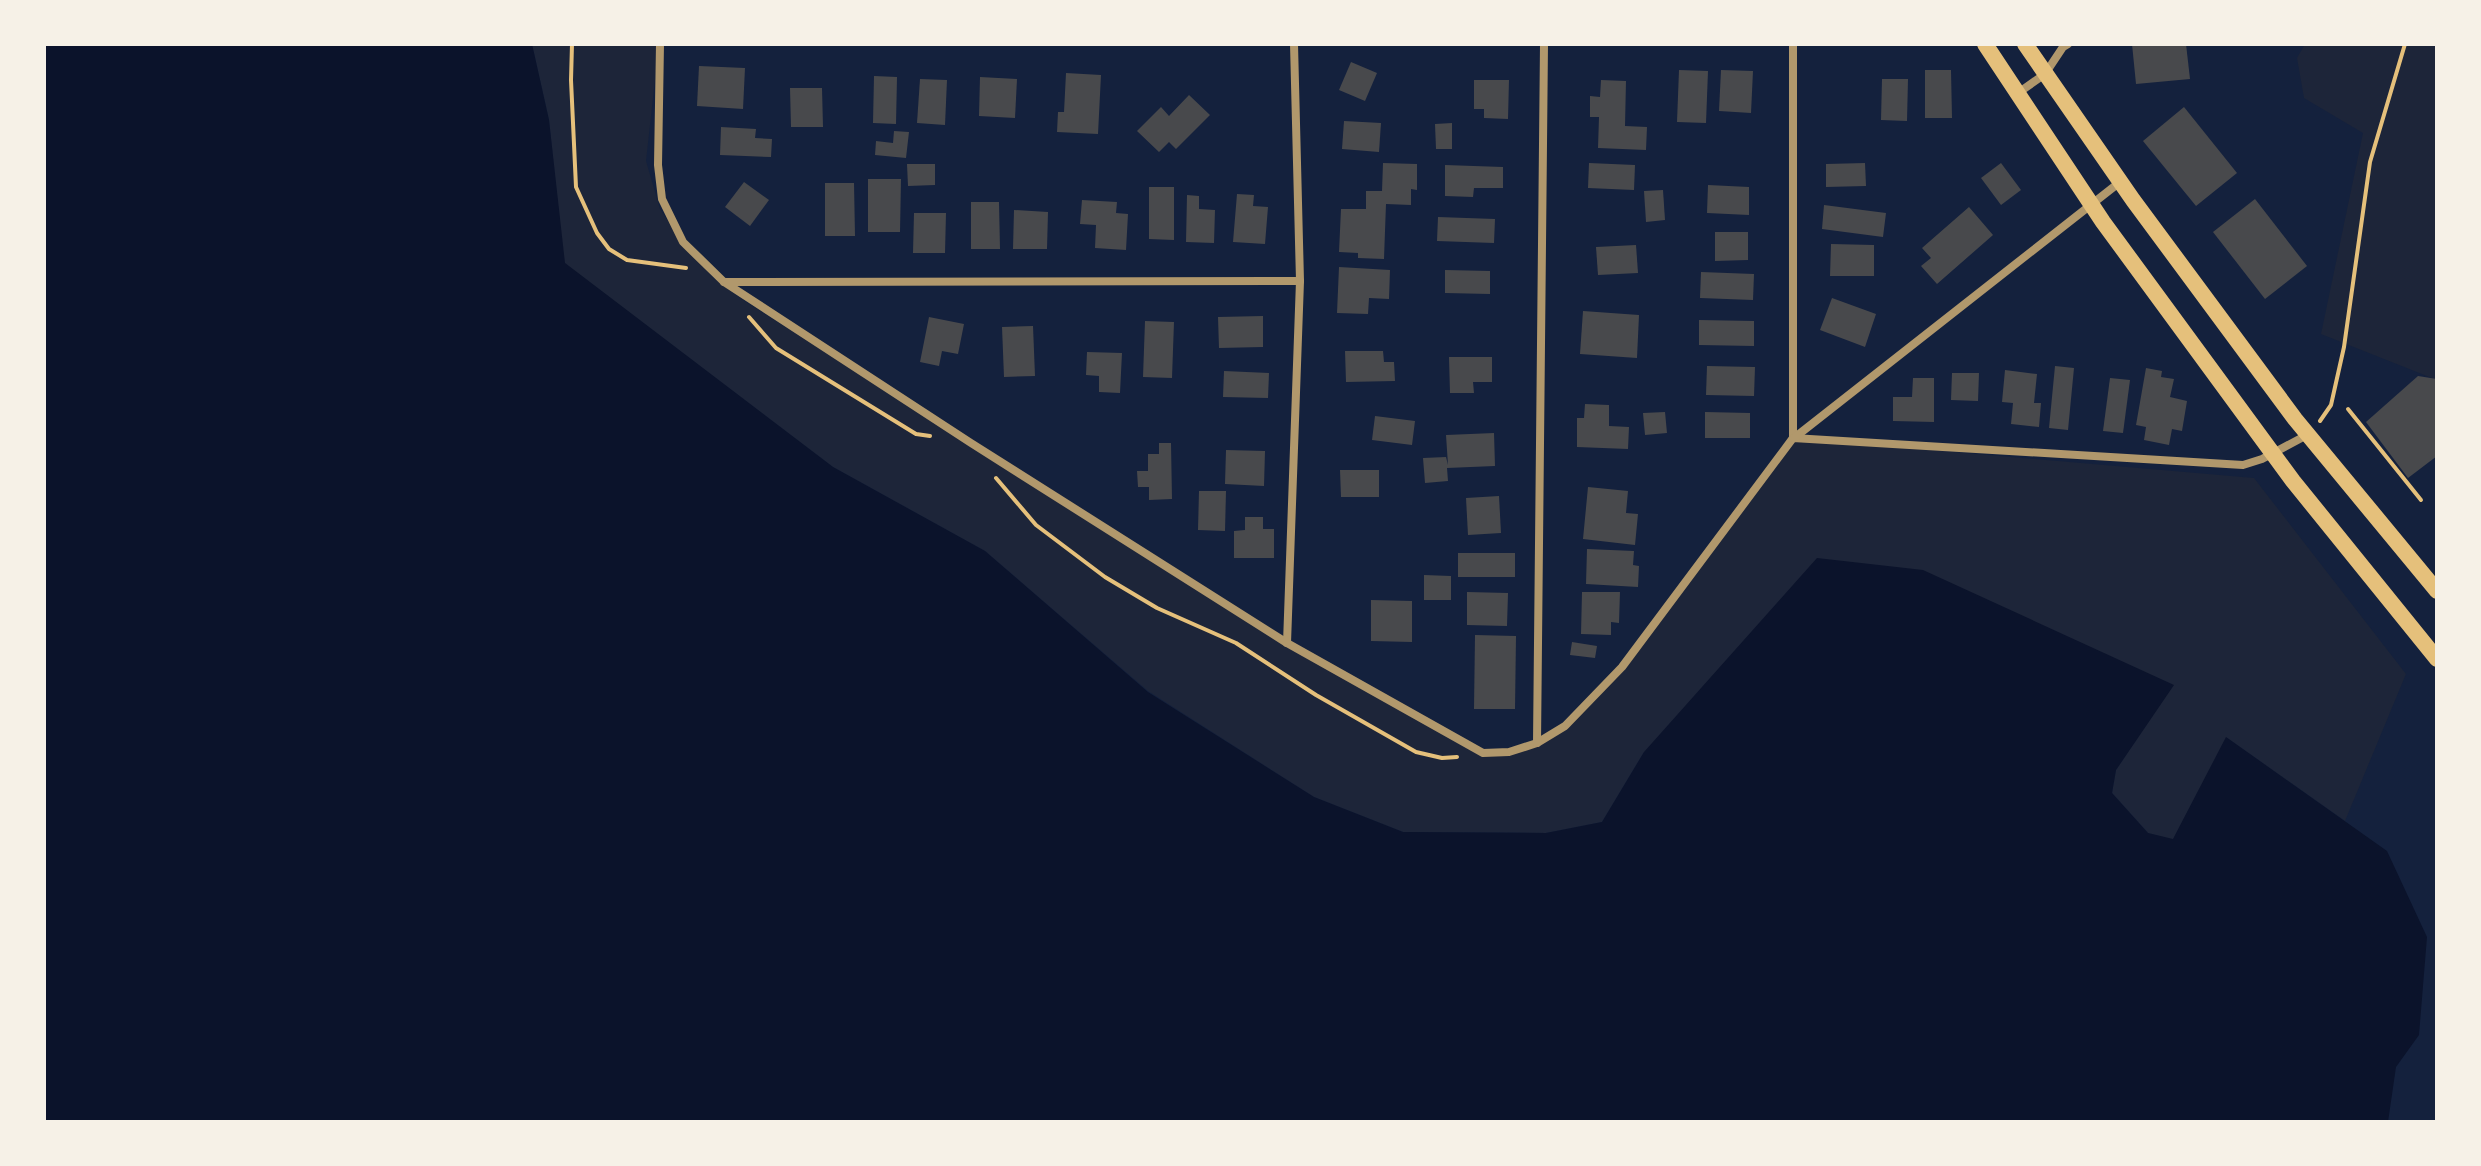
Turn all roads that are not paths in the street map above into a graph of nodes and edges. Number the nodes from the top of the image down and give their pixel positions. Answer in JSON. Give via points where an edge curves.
{"nodes":[{"id":1,"x":660,"y":44,"type":"edge"},
{"id":2,"x":1294,"y":44,"type":"edge"},
{"id":3,"x":1544,"y":44,"type":"edge"},
{"id":4,"x":1793,"y":44,"type":"edge"},
{"id":5,"x":1985,"y":44,"type":"edge"},
{"id":6,"x":2025,"y":44,"type":"edge"},
{"id":7,"x":2068,"y":44,"type":"edge"},
{"id":8,"x":2045,"y":74,"type":"junction"},
{"id":9,"x":2018,"y":93,"type":"junction"},
{"id":10,"x":2120,"y":182,"type":"junction"},
{"id":11,"x":2091,"y":203,"type":"junction"},
{"id":12,"x":1300,"y":281,"type":"junction"},
{"id":13,"x":724,"y":282,"type":"junction"},
{"id":14,"x":2307,"y":435,"type":"junction"},
{"id":15,"x":1793,"y":438,"type":"junction"},
{"id":16,"x":2273,"y":453,"type":"junction"},
{"id":17,"x":2437,"y":591,"type":"edge"},
{"id":18,"x":1287,"y":643,"type":"junction"},
{"id":19,"x":2437,"y":659,"type":"edge"},
{"id":20,"x":1537,"y":743,"type":"junction"}],
"edges":[{"from":1,"to":13,"type":"street","via":[[662,199],[683,242]]},
{"from":2,"to":12,"type":"street"},
{"from":3,"to":20,"type":"street"},
{"from":4,"to":15,"type":"street"},
{"from":5,"to":9,"type":"main road"},
{"from":6,"to":8,"type":"main road"},
{"from":7,"to":8,"type":"street"},
{"from":8,"to":9,"type":"street"},
{"from":8,"to":10,"type":"main road"},
{"from":9,"to":11,"type":"main road"},
{"from":10,"to":11,"type":"street"},
{"from":10,"to":14,"type":"main road"},
{"from":11,"to":15,"type":"street"},
{"from":11,"to":16,"type":"main road"},
{"from":12,"to":13,"type":"street"},
{"from":12,"to":18,"type":"street"},
{"from":13,"to":18,"type":"street"},
{"from":14,"to":16,"type":"street"},
{"from":14,"to":17,"type":"main road"},
{"from":15,"to":16,"type":"street","via":[[2243,465]]},
{"from":15,"to":20,"type":"street","via":[[1622,667],[1565,726]]},
{"from":16,"to":19,"type":"main road"},
{"from":18,"to":20,"type":"street","via":[[1483,753]]}]}
